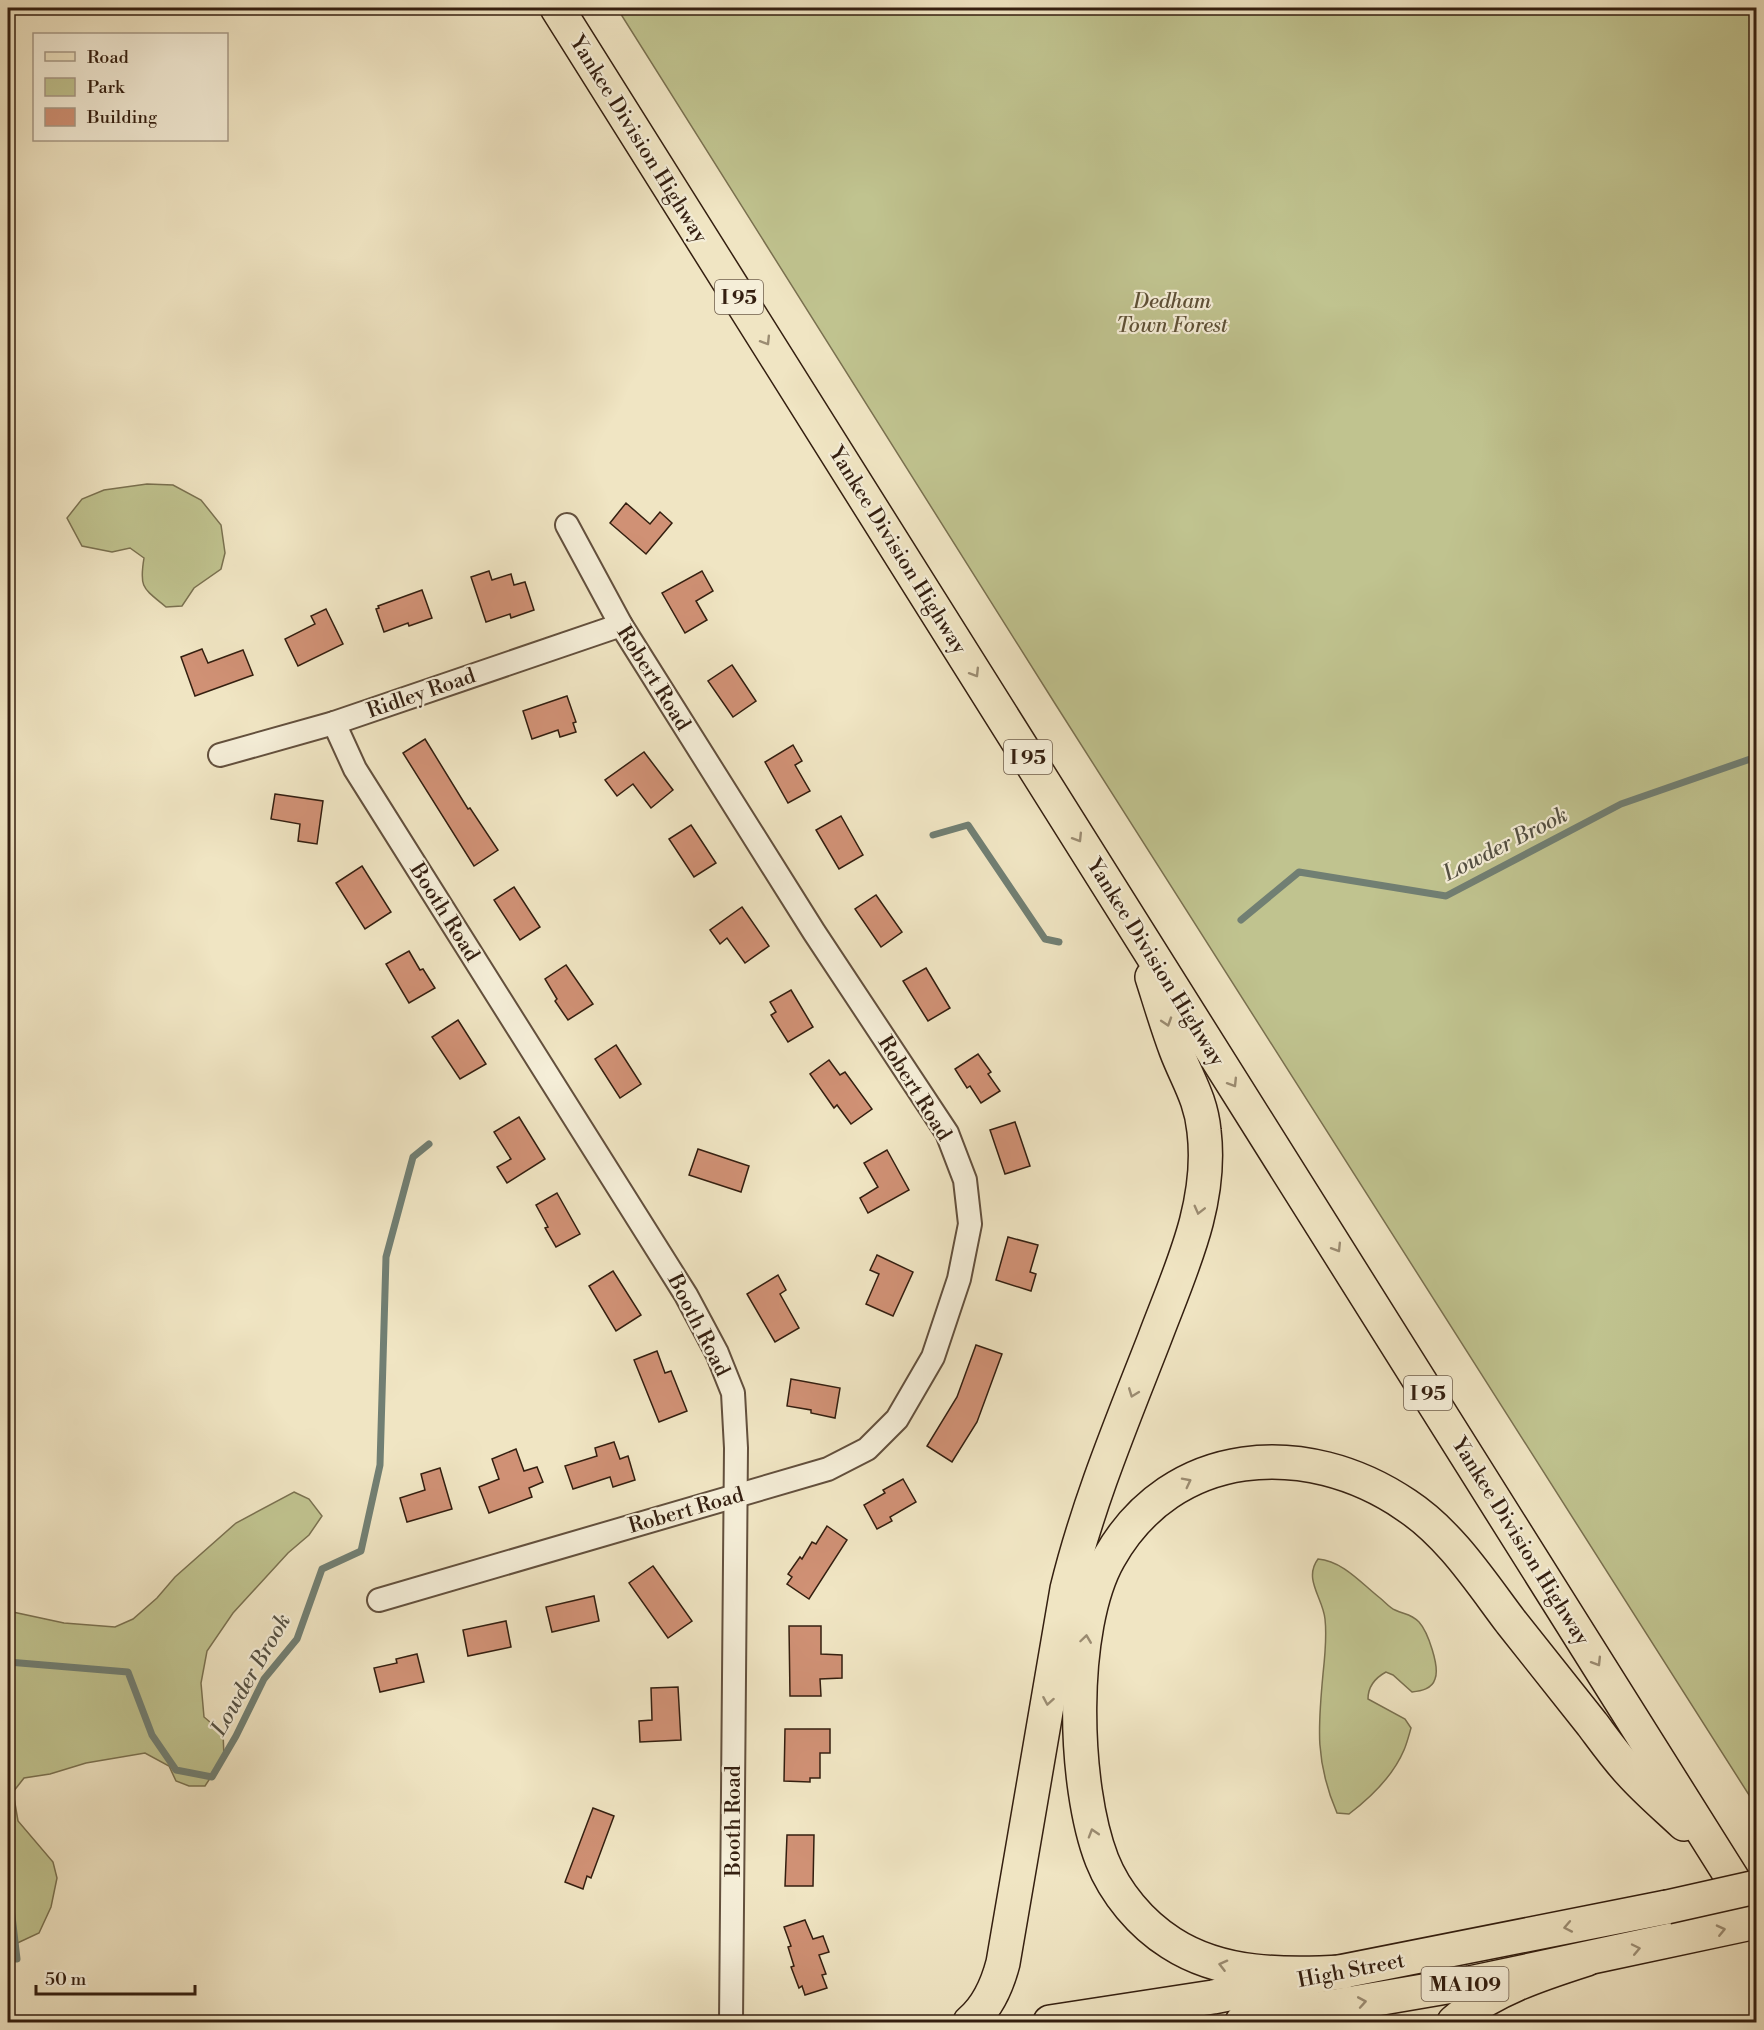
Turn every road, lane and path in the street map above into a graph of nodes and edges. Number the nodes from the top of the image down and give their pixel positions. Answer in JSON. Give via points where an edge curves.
{"nodes":[{"id":1,"x":556,"y":8,"type":"edge"},
{"id":2,"x":567,"y":525,"type":"dead end"},
{"id":3,"x":621,"y":625,"type":"junction"},
{"id":4,"x":334,"y":723,"type":"junction"},
{"id":5,"x":220,"y":755,"type":"dead end"},
{"id":6,"x":1135,"y":927,"type":"junction"},
{"id":7,"x":735,"y":1496,"type":"junction"},
{"id":8,"x":379,"y":1600,"type":"dead end"},
{"id":9,"x":1721,"y":1859,"type":"junction"},
{"id":10,"x":1756,"y":1887,"type":"edge"},
{"id":11,"x":1756,"y":1916,"type":"edge"},
{"id":12,"x":1756,"y":1922,"type":"edge"},
{"id":13,"x":1587,"y":1959,"type":"junction"},
{"id":14,"x":1343,"y":1972,"type":"junction"},
{"id":15,"x":731,"y":2022,"type":"edge"},
{"id":16,"x":970,"y":2022,"type":"edge"},
{"id":17,"x":1050,"y":2022,"type":"edge"},
{"id":18,"x":1242,"y":2022,"type":"edge"},
{"id":19,"x":1454,"y":2022,"type":"edge"}],
"edges":[{"from":1,"to":6,"type":"main road","name":"Yankee Division Highway","number":"I 95","one_way":true},
{"from":2,"to":3,"type":"street","name":"Robert Road"},
{"from":3,"to":4,"type":"street","name":"Ridley Road"},
{"from":3,"to":7,"type":"street","name":"Robert Road","via":[[814,932],[947,1133],[965,1180],[970,1224],[959,1280],[933,1358],[897,1419],[867,1449],[828,1469]]},
{"from":4,"to":5,"type":"street","name":"Ridley Road"},
{"from":4,"to":7,"type":"street","name":"Booth Road","via":[[355,769],[686,1295],[717,1353],[733,1393]]},
{"from":6,"to":9,"type":"main road","name":"Yankee Division Highway","number":"I 95","one_way":true},
{"from":6,"to":16,"type":"main road","one_way":true,"via":[[1202,1115],[1202,1201],[1187,1253],[1077,1548],[1003,1963],[988,2001]]},
{"from":7,"to":8,"type":"street","name":"Robert Road"},
{"from":7,"to":15,"type":"street","name":"Booth Road"},
{"from":9,"to":11,"type":"main road","name":"Yankee Division Highway","number":"I 95"},
{"from":14,"to":9,"type":"main road","one_way":true,"via":[[1286,1974],[1245,1970],[1208,1961],[1174,1945],[1130,1906],[1109,1876],[1090,1826],[1081,1690],[1084,1646],[1095,1592],[1107,1561],[1137,1519],[1174,1489],[1219,1468],[1254,1462],[1307,1464],[1374,1486],[1407,1505],[1451,1545],[1630,1772]]},
{"from":10,"to":14,"type":"main road","name":"High Street","number":"MA 109","one_way":true,"bridge":true},
{"from":13,"to":12,"type":"main road","name":"High Street","number":"MA 109","one_way":true},
{"from":18,"to":13,"type":"main road","name":"High Street","number":"MA 109","one_way":true},
{"from":13,"to":19,"type":"main road","via":[[1509,1988]]},
{"from":14,"to":17,"type":"main road","name":"High Street","number":"MA 109"}]}
